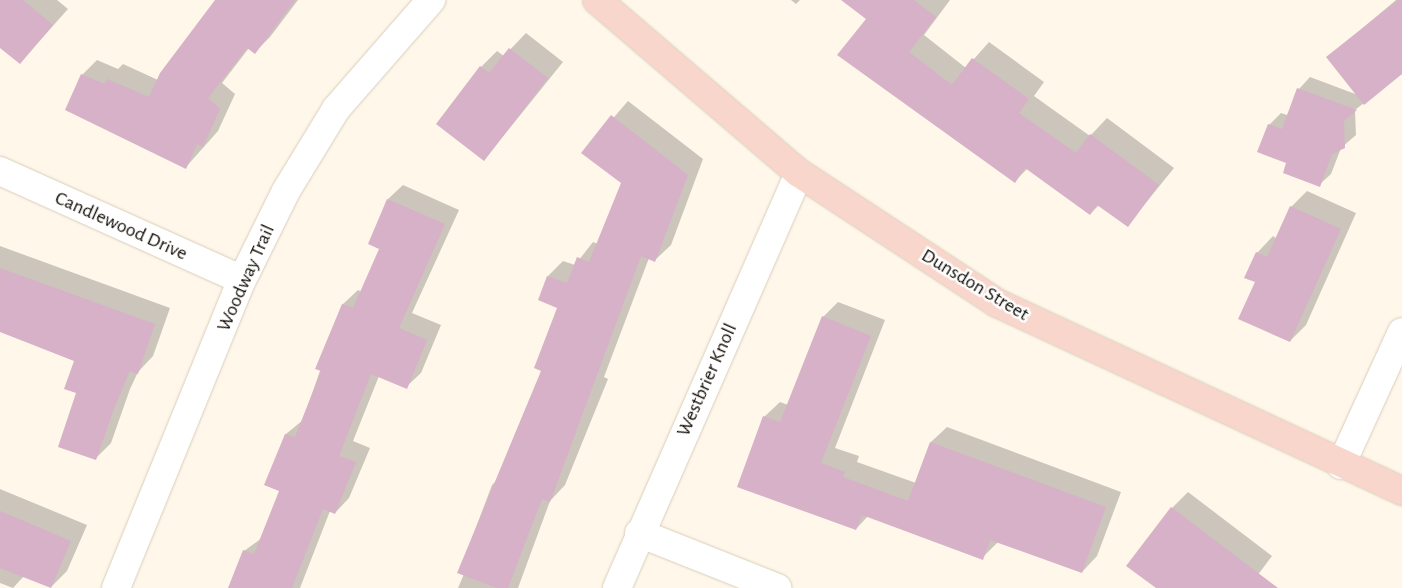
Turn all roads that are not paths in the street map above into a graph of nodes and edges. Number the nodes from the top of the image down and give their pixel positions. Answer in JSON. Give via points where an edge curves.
{"nodes":[{"id":1,"x":430,"y":0,"type":"edge"},
{"id":2,"x":597,"y":0,"type":"edge"},
{"id":3,"x":0,"y":171,"type":"edge"},
{"id":4,"x":799,"y":173,"type":"junction"},
{"id":5,"x":242,"y":280,"type":"junction"},
{"id":6,"x":1402,"y":332,"type":"edge"},
{"id":7,"x":1341,"y":465,"type":"junction"},
{"id":8,"x":1402,"y":491,"type":"edge"},
{"id":9,"x":639,"y":533,"type":"junction"},
{"id":10,"x":116,"y":588,"type":"edge"},
{"id":11,"x":617,"y":588,"type":"edge"},
{"id":12,"x":777,"y":588,"type":"edge"}],
"edges":[{"from":1,"to":5,"type":"street","name":"Woodway Trail","via":[[336,109],[286,192]]},
{"from":2,"to":4,"type":"main road","name":"Dunsdon Street"},
{"from":3,"to":5,"type":"street","name":"Candlewood Drive"},
{"from":4,"to":7,"type":"main road","name":"Dunsdon Street","via":[[997,303]]},
{"from":4,"to":9,"type":"street","name":"Westbrier Knoll"},
{"from":5,"to":10,"type":"street","name":"Woodway Trail"},
{"from":6,"to":7,"type":"street"},
{"from":7,"to":8,"type":"main road","name":"Dunsdon Street"},
{"from":9,"to":11,"type":"street","name":"Westbrier Knoll"},
{"from":9,"to":12,"type":"street"}]}
